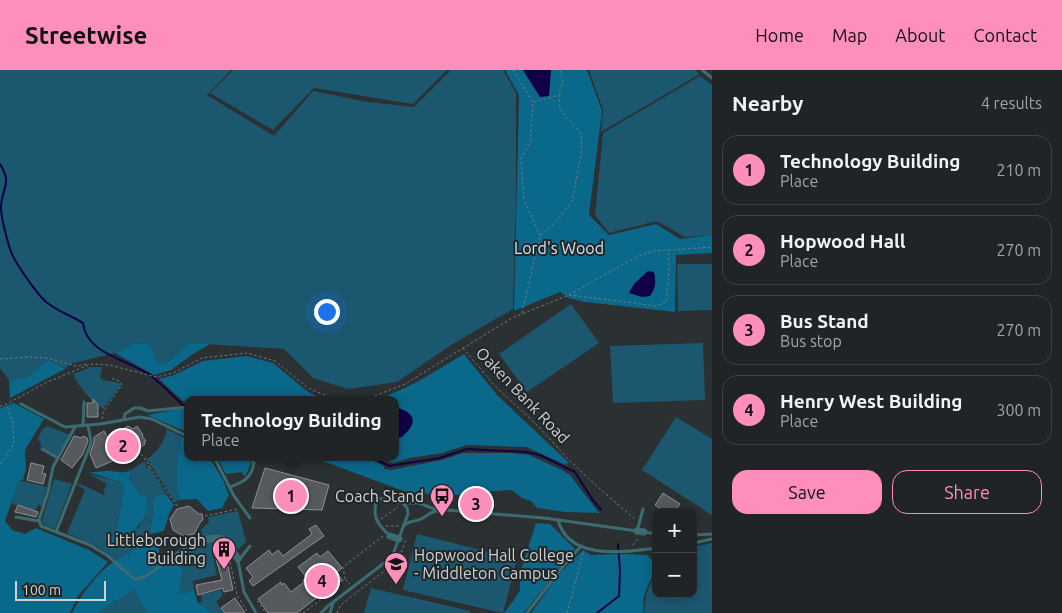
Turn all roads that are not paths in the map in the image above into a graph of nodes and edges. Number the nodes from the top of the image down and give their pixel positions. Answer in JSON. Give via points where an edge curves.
{"nodes":[{"id":1,"x":702,"y":70,"type":"edge"},
{"id":2,"x":712,"y":78,"type":"edge"},
{"id":3,"x":84,"y":402,"type":"dead end"},
{"id":4,"x":21,"y":404,"type":"dead end"},
{"id":5,"x":184,"y":406,"type":"edge"},
{"id":6,"x":124,"y":419,"type":"junction"},
{"id":7,"x":83,"y":426,"type":"junction"},
{"id":8,"x":88,"y":426,"type":"junction"},
{"id":9,"x":75,"y":427,"type":"junction"},
{"id":10,"x":184,"y":435,"type":"edge"},
{"id":11,"x":42,"y":449,"type":"dead end"},
{"id":12,"x":58,"y":458,"type":"junction"},
{"id":13,"x":216,"y":461,"type":"edge"},
{"id":14,"x":252,"y":461,"type":"edge"},
{"id":15,"x":230,"y":487,"type":"junction"},
{"id":16,"x":403,"y":503,"type":"junction"},
{"id":17,"x":413,"y":503,"type":"junction"},
{"id":18,"x":422,"y":504,"type":"junction"},
{"id":19,"x":643,"y":509,"type":"dead end"},
{"id":20,"x":445,"y":510,"type":"junction"},
{"id":21,"x":408,"y":512,"type":"junction"},
{"id":22,"x":16,"y":517,"type":"dead end"},
{"id":23,"x":424,"y":517,"type":"junction"},
{"id":24,"x":250,"y":518,"type":"dead end"},
{"id":25,"x":415,"y":520,"type":"junction"},
{"id":26,"x":558,"y":520,"type":"junction"},
{"id":27,"x":39,"y":521,"type":"junction"},
{"id":28,"x":401,"y":525,"type":"junction"},
{"id":29,"x":56,"y":532,"type":"junction"},
{"id":30,"x":640,"y":532,"type":"junction"},
{"id":31,"x":652,"y":534,"type":"edge"},
{"id":32,"x":712,"y":534,"type":"edge"},
{"id":33,"x":389,"y":535,"type":"joint"},
{"id":34,"x":697,"y":535,"type":"edge"},
{"id":35,"x":399,"y":538,"type":"junction"},
{"id":36,"x":712,"y":539,"type":"edge"},
{"id":37,"x":697,"y":542,"type":"edge"},
{"id":38,"x":189,"y":546,"type":"joint"},
{"id":39,"x":250,"y":546,"type":"dead end"},
{"id":40,"x":582,"y":547,"type":"junction"},
{"id":41,"x":652,"y":548,"type":"edge"},
{"id":42,"x":238,"y":559,"type":"junction"},
{"id":43,"x":335,"y":601,"type":"junction"},
{"id":44,"x":256,"y":613,"type":"edge"},
{"id":45,"x":321,"y":613,"type":"edge"},
{"id":46,"x":330,"y":613,"type":"edge"},
{"id":47,"x":527,"y":613,"type":"edge"}],
"edges":[{"from":1,"to":2,"type":"lane"},
{"from":3,"to":7,"type":"lane"},
{"from":4,"to":9,"type":"lane","via":[[60,425]]},
{"from":5,"to":6,"type":"lane","via":[[148,411],[134,408],[125,414]]},
{"from":6,"to":8,"type":"lane"},
{"from":6,"to":10,"type":"lane","via":[[145,418]]},
{"from":7,"to":8,"type":"lane"},
{"from":7,"to":9,"type":"lane"},
{"from":8,"to":29,"type":"lane","via":[[90,446]]},
{"from":9,"to":12,"type":"lane"},
{"from":11,"to":12,"type":"lane"},
{"from":12,"to":27,"type":"lane"},
{"from":13,"to":15,"type":"lane"},
{"from":14,"to":15,"type":"lane","via":[[246,481]]},
{"from":15,"to":24,"type":"lane"},
{"from":16,"to":17,"type":"lane"},
{"from":16,"to":21,"type":"lane"},
{"from":16,"to":33,"type":"lane","via":[[377,498],[375,517]]},
{"from":17,"to":18,"type":"lane"},
{"from":17,"to":21,"type":"lane"},
{"from":18,"to":20,"type":"lane"},
{"from":18,"to":23,"type":"lane"},
{"from":19,"to":30,"type":"lane"},
{"from":20,"to":23,"type":"lane","via":[[431,512]]},
{"from":20,"to":26,"type":"lane"},
{"from":21,"to":25,"type":"lane"},
{"from":21,"to":28,"type":"lane"},
{"from":22,"to":27,"type":"lane"},
{"from":23,"to":25,"type":"lane"},
{"from":25,"to":28,"type":"lane"},
{"from":26,"to":30,"type":"lane"},
{"from":26,"to":40,"type":"lane","via":[[571,540]]},
{"from":27,"to":29,"type":"lane","via":[[41,526]]},
{"from":28,"to":35,"type":"lane"},
{"from":29,"to":38,"type":"lane","via":[[84,542],[108,556],[134,579],[147,575]]},
{"from":30,"to":31,"type":"lane"},
{"from":32,"to":34,"type":"lane"},
{"from":33,"to":35,"type":"street"},
{"from":35,"to":43,"type":"lane","via":[[390,560]]},
{"from":36,"to":37,"type":"lane"},
{"from":38,"to":42,"type":"street","via":[[206,540],[223,540]]},
{"from":39,"to":42,"type":"lane"},
{"from":40,"to":41,"type":"lane","via":[[591,551],[614,552]]},
{"from":40,"to":47,"type":"lane"},
{"from":42,"to":44,"type":"lane","via":[[244,592]]},
{"from":43,"to":45,"type":"lane"},
{"from":43,"to":46,"type":"lane"}]}
